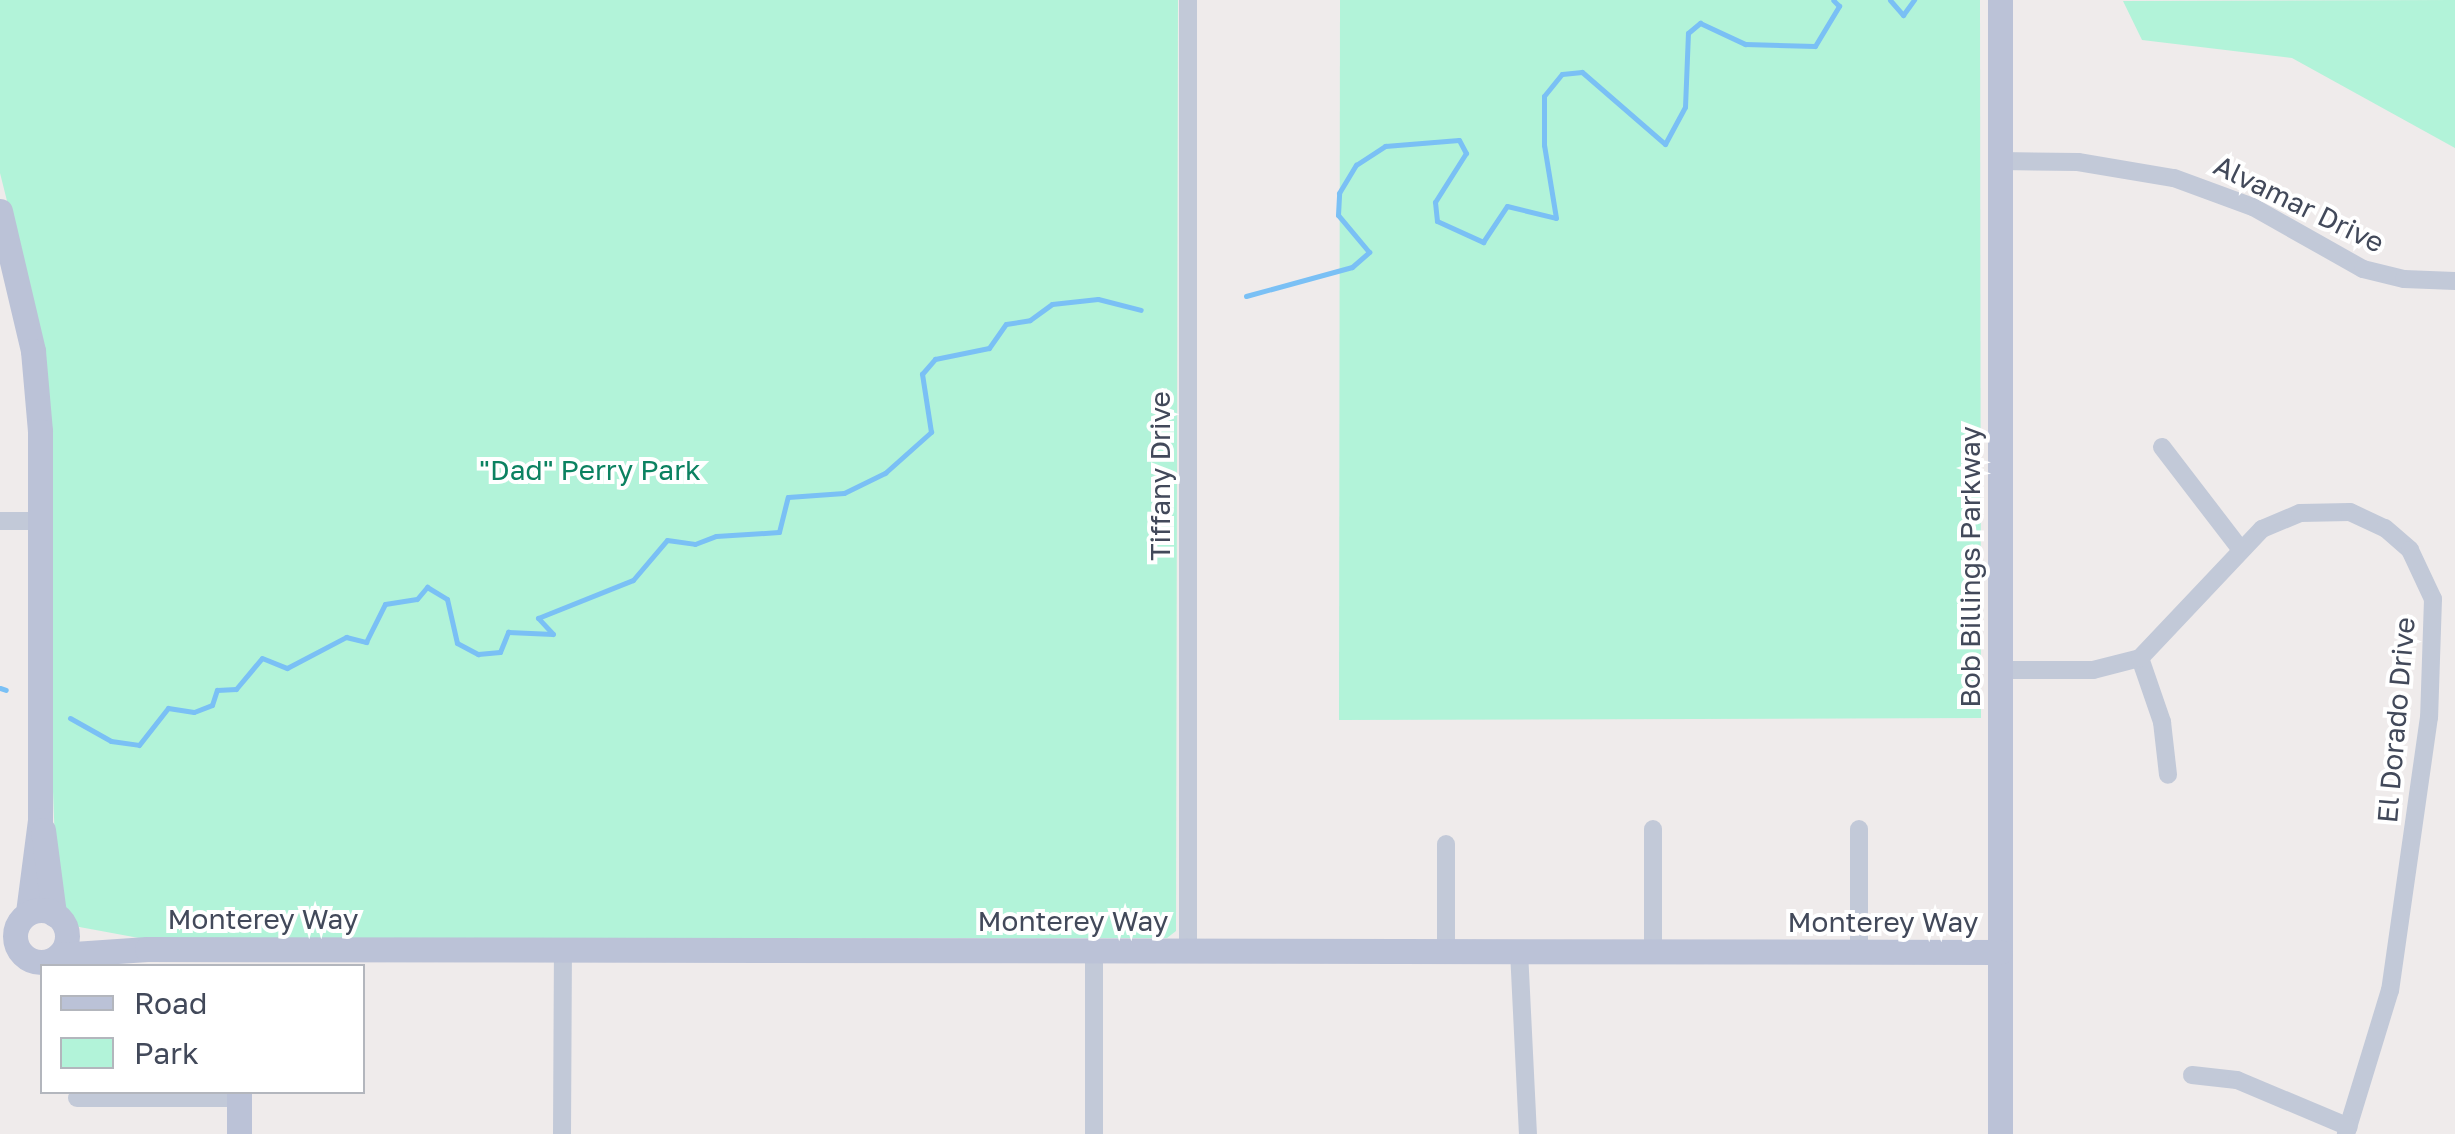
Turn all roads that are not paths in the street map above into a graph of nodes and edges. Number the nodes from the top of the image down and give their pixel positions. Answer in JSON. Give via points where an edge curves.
{"nodes":[{"id":1,"x":1188,"y":0,"type":"edge"},
{"id":2,"x":2000,"y":0,"type":"edge"},
{"id":3,"x":2000,"y":161,"type":"junction"},
{"id":4,"x":0,"y":211,"type":"edge"},
{"id":5,"x":2455,"y":281,"type":"edge"},
{"id":6,"x":2162,"y":447,"type":"dead end"},
{"id":7,"x":0,"y":522,"type":"edge"},
{"id":8,"x":40,"y":522,"type":"junction"},
{"id":9,"x":2241,"y":550,"type":"junction"},
{"id":10,"x":2140,"y":658,"type":"junction"},
{"id":11,"x":2000,"y":670,"type":"junction"},
{"id":12,"x":2168,"y":775,"type":"dead end"},
{"id":13,"x":40,"y":820,"type":"junction"},
{"id":14,"x":1653,"y":829,"type":"dead end"},
{"id":15,"x":1860,"y":829,"type":"dead end"},
{"id":16,"x":1446,"y":844,"type":"dead end"},
{"id":17,"x":60,"y":921,"type":"junction"},
{"id":18,"x":15,"y":924,"type":"edge"},
{"id":19,"x":147,"y":949,"type":"junction"},
{"id":20,"x":562,"y":950,"type":"junction"},
{"id":21,"x":1094,"y":951,"type":"junction"},
{"id":22,"x":1188,"y":951,"type":"junction"},
{"id":23,"x":1446,"y":951,"type":"junction"},
{"id":24,"x":1519,"y":951,"type":"junction"},
{"id":25,"x":1653,"y":952,"type":"junction"},
{"id":26,"x":1859,"y":952,"type":"junction"},
{"id":27,"x":2000,"y":952,"type":"junction"},
{"id":28,"x":11,"y":954,"type":"edge"},
{"id":29,"x":59,"y":954,"type":"junction"},
{"id":30,"x":238,"y":958,"type":"edge"},
{"id":31,"x":2192,"y":1075,"type":"dead end"},
{"id":32,"x":238,"y":1095,"type":"edge"},
{"id":33,"x":76,"y":1098,"type":"dead end"},
{"id":34,"x":2347,"y":1131,"type":"edge"},
{"id":35,"x":239,"y":1134,"type":"edge"},
{"id":36,"x":562,"y":1134,"type":"edge"},
{"id":37,"x":1094,"y":1134,"type":"edge"},
{"id":38,"x":1528,"y":1134,"type":"edge"},
{"id":39,"x":2000,"y":1134,"type":"edge"}],
"edges":[{"from":1,"to":22,"type":"street","name":"Tiffany Drive"},
{"from":2,"to":3,"type":"street","name":"Bob Billings Parkway"},
{"from":3,"to":5,"type":"street","name":"Alvamar Drive","via":[[2093,164],[2174,178],[2253,208],[2363,268],[2404,280]]},
{"from":3,"to":11,"type":"street","name":"Bob Billings Parkway"},
{"from":4,"to":8,"type":"street","via":[[33,351]]},
{"from":6,"to":9,"type":"street"},
{"from":7,"to":8,"type":"street"},
{"from":8,"to":13,"type":"street"},
{"from":9,"to":10,"type":"street","name":"El Dorado Drive"},
{"from":9,"to":34,"type":"street","name":"El Dorado Drive","via":[[2283,518],[2350,512],[2385,528],[2410,550],[2433,600],[2428,732],[2398,944],[2367,1079]]},
{"from":10,"to":11,"type":"street","via":[[2093,670]]},
{"from":10,"to":12,"type":"street","via":[[2162,722]]},
{"from":11,"to":27,"type":"street","name":"Bob Billings Parkway"},
{"from":13,"to":17,"type":"street"},
{"from":13,"to":18,"type":"street"},
{"from":14,"to":25,"type":"street"},
{"from":15,"to":26,"type":"street"},
{"from":16,"to":23,"type":"street"},
{"from":17,"to":18,"type":"street","name":"Monterey Way"},
{"from":17,"to":19,"type":"street","name":"Monterey Way"},
{"from":17,"to":29,"type":"street"},
{"from":18,"to":28,"type":"street"},
{"from":19,"to":29,"type":"street","name":"Monterey Way"},
{"from":19,"to":30,"type":"street","name":"Monterey Way"},
{"from":20,"to":21,"type":"street","name":"Monterey Way"},
{"from":20,"to":30,"type":"street","name":"Monterey Way"},
{"from":20,"to":36,"type":"street"},
{"from":21,"to":22,"type":"street","name":"Monterey Way"},
{"from":21,"to":37,"type":"street"},
{"from":22,"to":23,"type":"street","name":"Monterey Way"},
{"from":23,"to":24,"type":"street","name":"Monterey Way"},
{"from":24,"to":25,"type":"street","name":"Monterey Way"},
{"from":24,"to":38,"type":"street"},
{"from":25,"to":26,"type":"street","name":"Monterey Way"},
{"from":26,"to":27,"type":"street","name":"Monterey Way"},
{"from":27,"to":39,"type":"street","name":"Bob Billings Parkway"},
{"from":28,"to":29,"type":"street","name":"Monterey Way","via":[[44,962]]},
{"from":31,"to":34,"type":"street","via":[[2237,1080]]},
{"from":32,"to":33,"type":"street"},
{"from":32,"to":35,"type":"street"}]}
